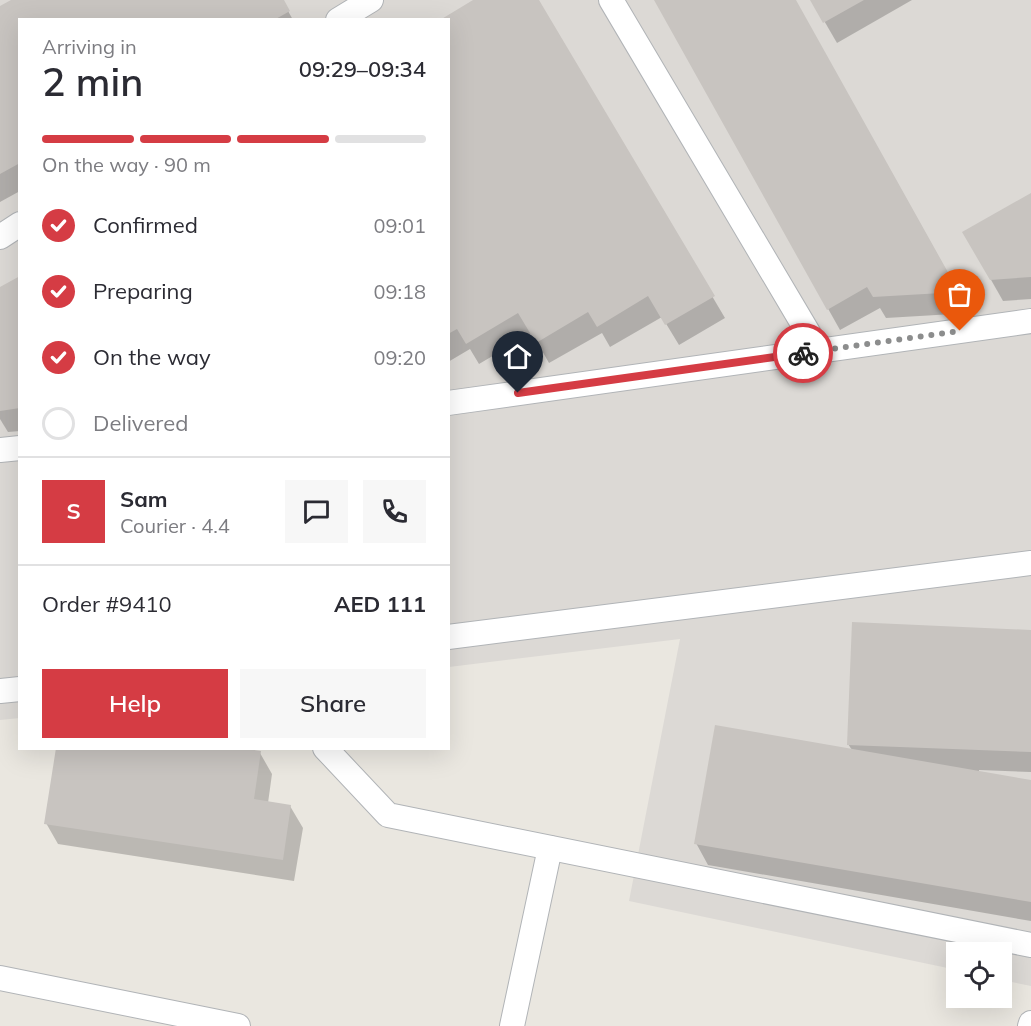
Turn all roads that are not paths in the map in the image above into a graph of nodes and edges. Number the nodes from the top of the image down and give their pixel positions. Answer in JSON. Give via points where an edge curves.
{"nodes":[{"id":1,"x":370,"y":0,"type":"edge"},
{"id":2,"x":611,"y":0,"type":"edge"},
{"id":3,"x":341,"y":18,"type":"edge"},
{"id":4,"x":18,"y":225,"type":"edge"},
{"id":5,"x":0,"y":237,"type":"edge"},
{"id":6,"x":1031,"y":321,"type":"edge"},
{"id":7,"x":819,"y":351,"type":"junction"},
{"id":8,"x":450,"y":403,"type":"edge"},
{"id":9,"x":18,"y":448,"type":"edge"},
{"id":10,"x":0,"y":450,"type":"edge"},
{"id":11,"x":1031,"y":563,"type":"edge"},
{"id":12,"x":450,"y":637,"type":"edge"},
{"id":13,"x":18,"y":689,"type":"edge"},
{"id":14,"x":0,"y":691,"type":"edge"},
{"id":15,"x":328,"y":750,"type":"edge"},
{"id":16,"x":550,"y":848,"type":"junction"},
{"id":17,"x":1031,"y":945,"type":"edge"},
{"id":18,"x":0,"y":978,"type":"edge"},
{"id":19,"x":238,"y":1026,"type":"edge"},
{"id":20,"x":512,"y":1026,"type":"edge"}],
"edges":[{"from":1,"to":3,"type":"street"},
{"from":2,"to":7,"type":"street"},
{"from":4,"to":5,"type":"street"},
{"from":6,"to":7,"type":"street"},
{"from":7,"to":8,"type":"street"},
{"from":9,"to":10,"type":"street"},
{"from":11,"to":12,"type":"street"},
{"from":13,"to":14,"type":"street"},
{"from":15,"to":16,"type":"street","via":[[388,814]]},
{"from":16,"to":17,"type":"street"},
{"from":16,"to":20,"type":"street"},
{"from":18,"to":19,"type":"street"}]}
